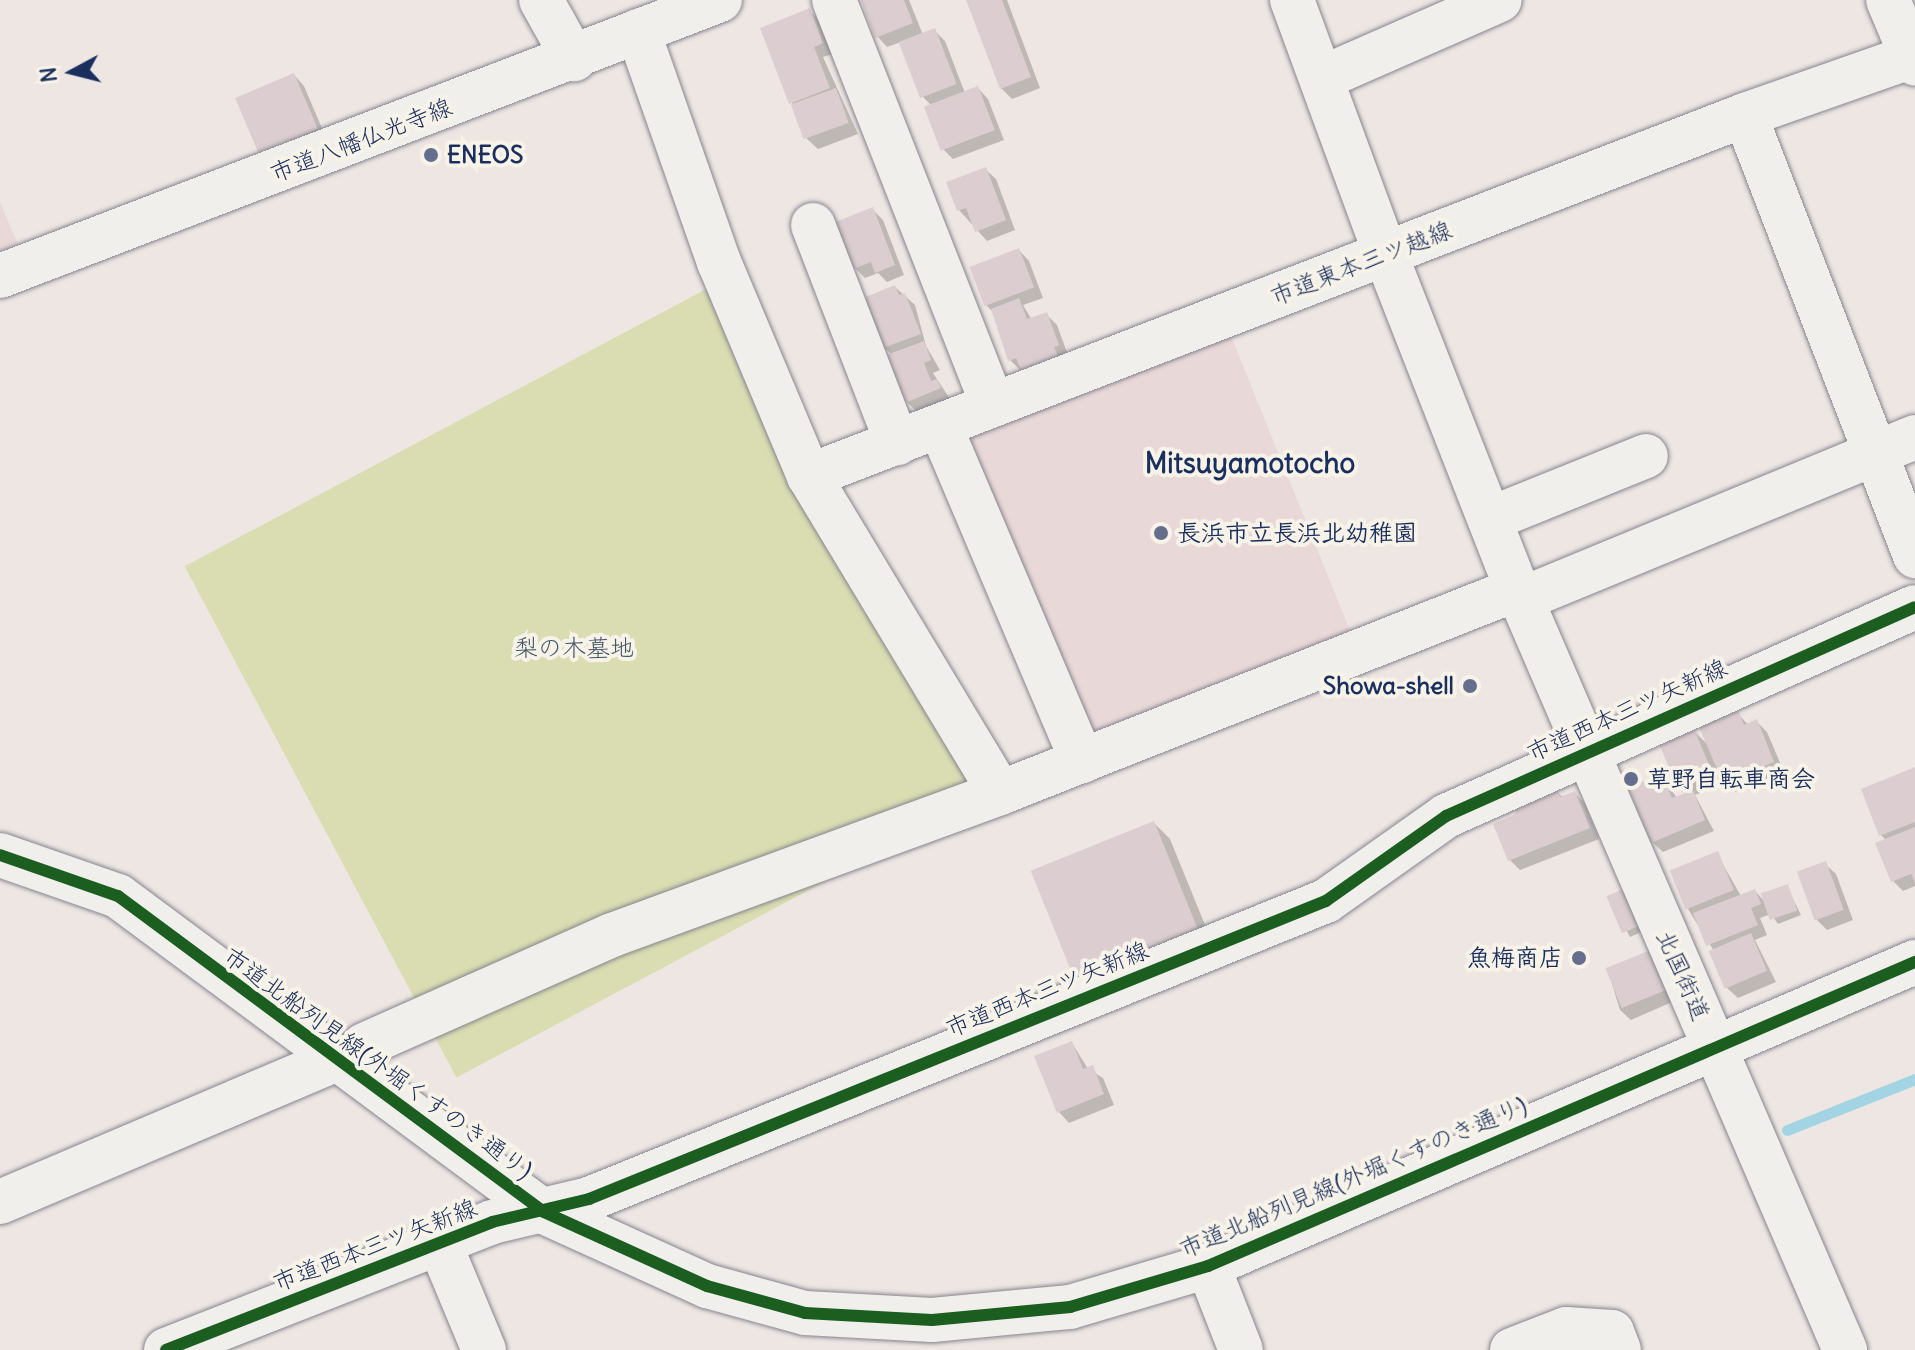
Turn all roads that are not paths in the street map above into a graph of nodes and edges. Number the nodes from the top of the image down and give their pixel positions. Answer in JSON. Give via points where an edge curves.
{"nodes":[{"id":1,"x":541,"y":0,"type":"edge"},
{"id":2,"x":720,"y":0,"type":"edge"},
{"id":3,"x":834,"y":0,"type":"edge"},
{"id":4,"x":1292,"y":0,"type":"edge"},
{"id":5,"x":1500,"y":0,"type":"edge"},
{"id":6,"x":1888,"y":0,"type":"edge"},
{"id":7,"x":638,"y":31,"type":"junction"},
{"id":8,"x":574,"y":59,"type":"junction"},
{"id":9,"x":1914,"y":59,"type":"edge"},
{"id":10,"x":1322,"y":78,"type":"junction"},
{"id":11,"x":1745,"y":115,"type":"junction"},
{"id":12,"x":813,"y":225,"type":"dead end"},
{"id":13,"x":1385,"y":253,"type":"junction"},
{"id":14,"x":0,"y":276,"type":"edge"},
{"id":15,"x":993,"y":405,"type":"junction"},
{"id":16,"x":940,"y":426,"type":"junction"},
{"id":17,"x":1915,"y":437,"type":"edge"},
{"id":18,"x":897,"y":443,"type":"junction"},
{"id":19,"x":1875,"y":453,"type":"junction"},
{"id":20,"x":1646,"y":456,"type":"dead end"},
{"id":21,"x":809,"y":476,"type":"junction"},
{"id":22,"x":1490,"y":519,"type":"junction"},
{"id":23,"x":1915,"y":556,"type":"edge"},
{"id":24,"x":1520,"y":594,"type":"junction"},
{"id":25,"x":1915,"y":607,"type":"edge"},
{"id":26,"x":1584,"y":752,"type":"junction"},
{"id":27,"x":1082,"y":761,"type":"junction"},
{"id":28,"x":1000,"y":793,"type":"junction"},
{"id":29,"x":0,"y":855,"type":"edge"},
{"id":30,"x":1915,"y":962,"type":"edge"},
{"id":31,"x":1714,"y":1046,"type":"junction"},
{"id":32,"x":349,"y":1053,"type":"junction"},
{"id":33,"x":0,"y":1202,"type":"edge"},
{"id":34,"x":544,"y":1212,"type":"junction"},
{"id":35,"x":439,"y":1242,"type":"junction"},
{"id":36,"x":1208,"y":1266,"type":"junction"},
{"id":37,"x":166,"y":1350,"type":"edge"},
{"id":38,"x":484,"y":1350,"type":"edge"},
{"id":39,"x":1241,"y":1350,"type":"edge"},
{"id":40,"x":1512,"y":1350,"type":"edge"},
{"id":41,"x":1619,"y":1350,"type":"edge"},
{"id":42,"x":1845,"y":1350,"type":"edge"}],
"edges":[{"from":1,"to":8,"type":"street"},
{"from":2,"to":7,"type":"street","name":"市道八幡仏光寺線"},
{"from":3,"to":15,"type":"street"},
{"from":4,"to":10,"type":"street","name":"北国街道"},
{"from":5,"to":10,"type":"street"},
{"from":6,"to":9,"type":"street"},
{"from":7,"to":8,"type":"street","name":"市道八幡仏光寺線"},
{"from":7,"to":21,"type":"street","via":[[719,262]]},
{"from":8,"to":14,"type":"street","name":"市道八幡仏光寺線"},
{"from":9,"to":11,"type":"street","name":"市道東本三ツ越線"},
{"from":10,"to":13,"type":"street","name":"北国街道"},
{"from":11,"to":13,"type":"street","name":"市道東本三ツ越線"},
{"from":11,"to":19,"type":"street"},
{"from":12,"to":18,"type":"street"},
{"from":13,"to":15,"type":"street","name":"市道東本三ツ越線"},
{"from":13,"to":22,"type":"street","name":"北国街道"},
{"from":15,"to":16,"type":"street","name":"市道東本三ツ越線"},
{"from":16,"to":18,"type":"street","name":"市道東本三ツ越線"},
{"from":16,"to":27,"type":"street"},
{"from":17,"to":19,"type":"street"},
{"from":18,"to":21,"type":"street","name":"市道東本三ツ越線"},
{"from":19,"to":23,"type":"street"},
{"from":19,"to":24,"type":"street"},
{"from":20,"to":22,"type":"street"},
{"from":21,"to":28,"type":"street"},
{"from":22,"to":24,"type":"street","name":"北国街道"},
{"from":24,"to":26,"type":"street","name":"北国街道"},
{"from":24,"to":27,"type":"street"},
{"from":25,"to":26,"type":"street","name":"市道西本三ツ矢新線"},
{"from":26,"to":31,"type":"street","name":"北国街道"},
{"from":26,"to":34,"type":"street","name":"市道西本三ツ矢新線","via":[[1446,816],[1326,901],[589,1199]]},
{"from":27,"to":28,"type":"street"},
{"from":28,"to":32,"type":"street","via":[[612,935]]},
{"from":29,"to":32,"type":"street","name":"市道北船列見線(外堀くすのき通り)","via":[[118,896]]},
{"from":30,"to":31,"type":"street","name":"市道北船列見線(外堀くすのき通り)"},
{"from":31,"to":36,"type":"street","name":"市道北船列見線(外堀くすのき通り)"},
{"from":31,"to":42,"type":"street","name":"北国街道"},
{"from":32,"to":33,"type":"street"},
{"from":32,"to":34,"type":"street","name":"市道北船列見線(外堀くすのき通り)"},
{"from":34,"to":35,"type":"street","name":"市道西本三ツ矢新線","via":[[492,1222]]},
{"from":34,"to":36,"type":"street","name":"市道北船列見線(外堀くすのき通り)","via":[[707,1286],[805,1313],[932,1320],[1070,1307]]},
{"from":35,"to":37,"type":"street","name":"市道西本三ツ矢新線"},
{"from":35,"to":38,"type":"street"},
{"from":36,"to":39,"type":"street"},
{"from":40,"to":41,"type":"street","via":[[1566,1329],[1612,1332]]}]}
